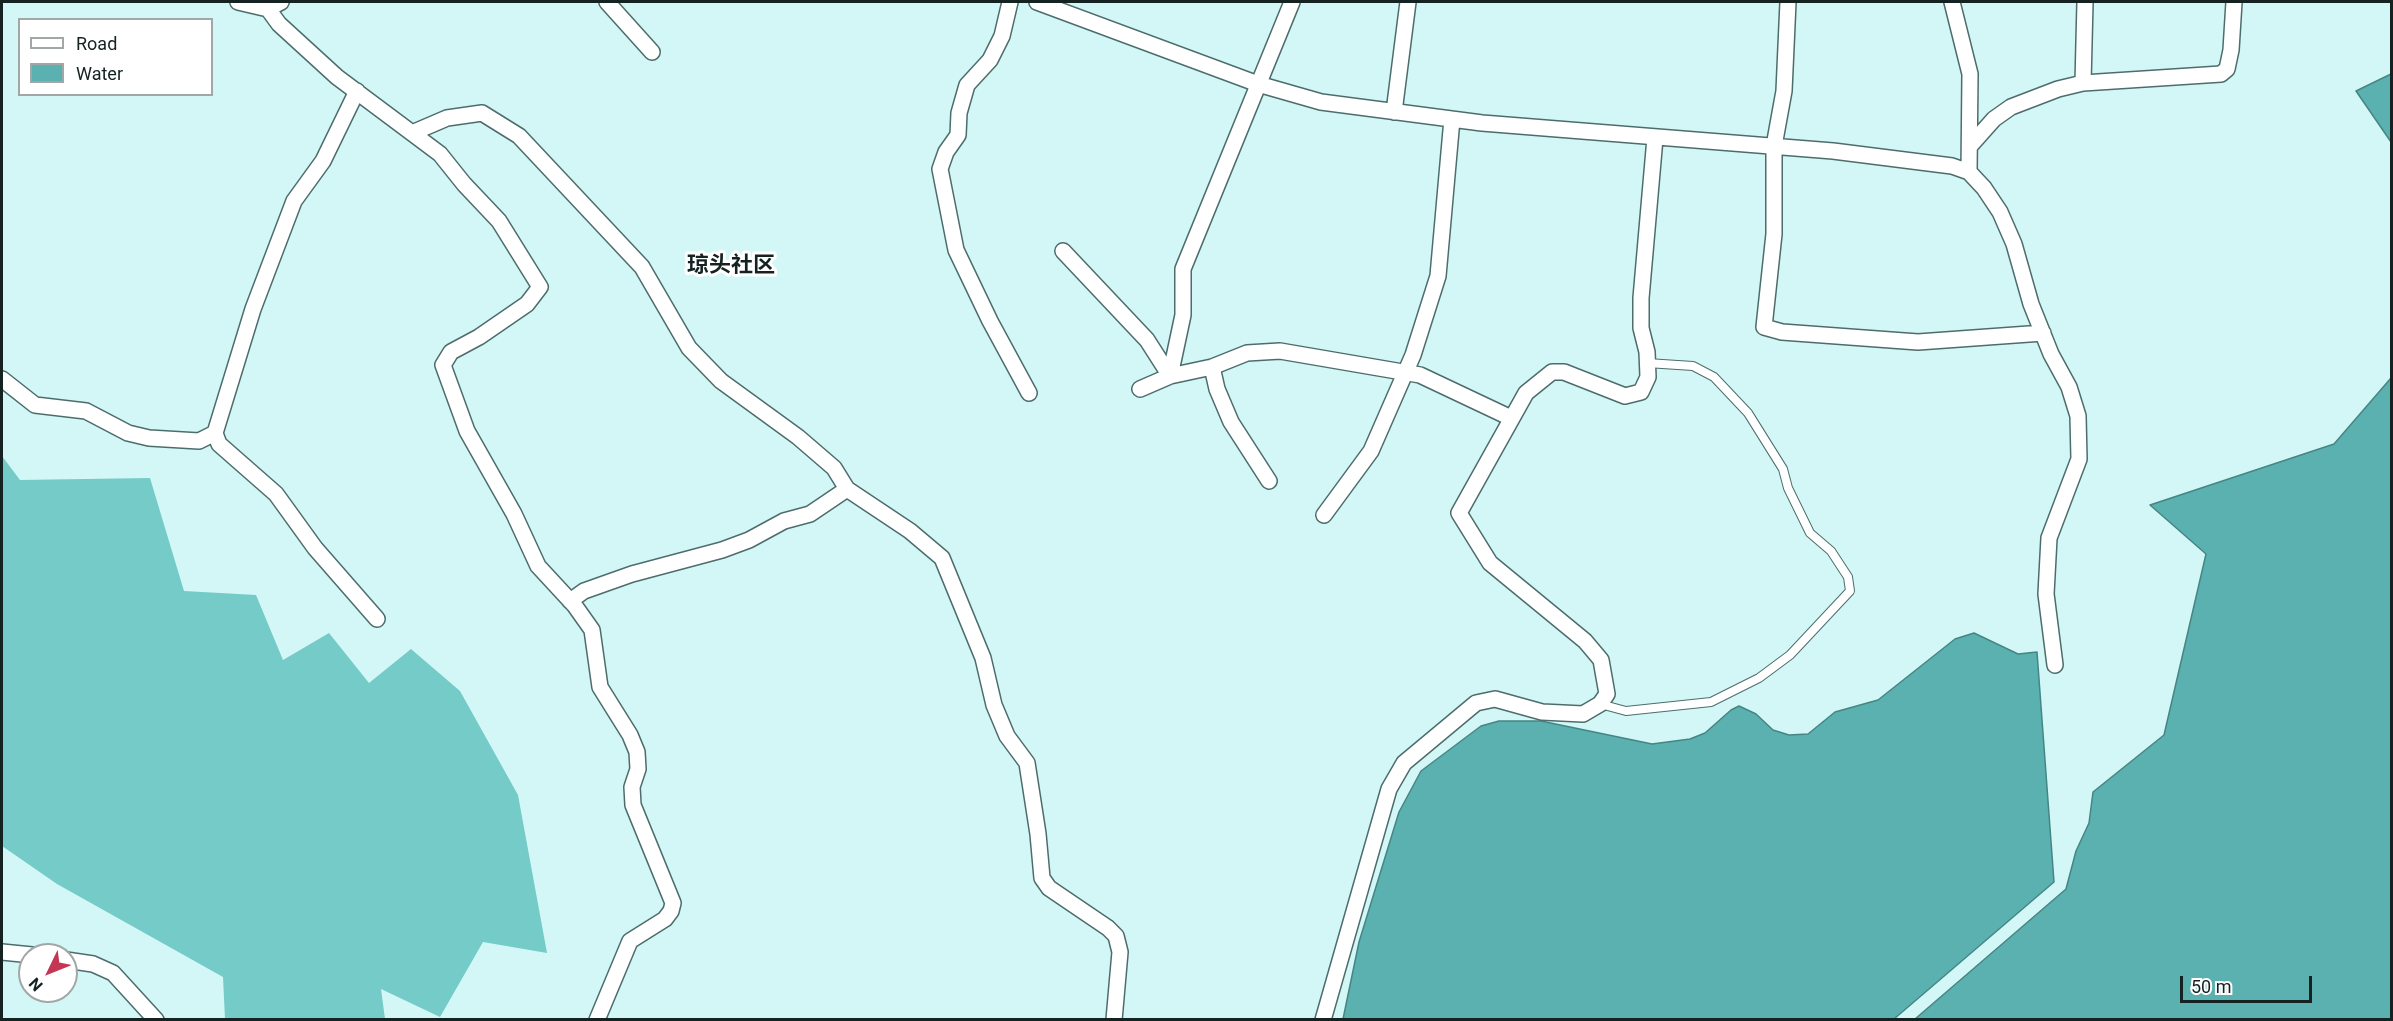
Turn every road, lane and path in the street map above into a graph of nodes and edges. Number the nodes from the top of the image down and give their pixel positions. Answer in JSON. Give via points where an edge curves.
{"nodes":[{"id":1,"x":238,"y":2,"type":"edge"},
{"id":2,"x":608,"y":2,"type":"edge"},
{"id":3,"x":1010,"y":2,"type":"edge"},
{"id":4,"x":1037,"y":2,"type":"edge"},
{"id":5,"x":1292,"y":2,"type":"edge"},
{"id":6,"x":1408,"y":2,"type":"edge"},
{"id":7,"x":1788,"y":2,"type":"edge"},
{"id":8,"x":1952,"y":2,"type":"edge"},
{"id":9,"x":2085,"y":2,"type":"edge"},
{"id":10,"x":2234,"y":2,"type":"edge"},
{"id":11,"x":274,"y":5,"type":"edge"},
{"id":12,"x":652,"y":52,"type":"dead end"},
{"id":13,"x":2084,"y":83,"type":"junction"},
{"id":14,"x":1258,"y":84,"type":"junction"},
{"id":15,"x":357,"y":91,"type":"junction"},
{"id":16,"x":1394,"y":112,"type":"junction"},
{"id":17,"x":1452,"y":119,"type":"junction"},
{"id":18,"x":412,"y":133,"type":"junction"},
{"id":19,"x":1655,"y":138,"type":"junction"},
{"id":20,"x":1774,"y":146,"type":"junction"},
{"id":21,"x":1970,"y":146,"type":"junction"},
{"id":22,"x":1969,"y":172,"type":"junction"},
{"id":23,"x":1063,"y":251,"type":"dead end"},
{"id":24,"x":2043,"y":333,"type":"junction"},
{"id":25,"x":1647,"y":363,"type":"junction"},
{"id":26,"x":1212,"y":367,"type":"junction"},
{"id":27,"x":1405,"y":374,"type":"junction"},
{"id":28,"x":1170,"y":376,"type":"junction"},
{"id":29,"x":2,"y":379,"type":"edge"},
{"id":30,"x":1140,"y":389,"type":"dead end"},
{"id":31,"x":1029,"y":393,"type":"dead end"},
{"id":32,"x":1510,"y":418,"type":"junction"},
{"id":33,"x":215,"y":433,"type":"junction"},
{"id":34,"x":1269,"y":481,"type":"dead end"},
{"id":35,"x":847,"y":489,"type":"junction"},
{"id":36,"x":1324,"y":515,"type":"dead end"},
{"id":37,"x":570,"y":602,"type":"junction"},
{"id":38,"x":377,"y":619,"type":"dead end"},
{"id":39,"x":2055,"y":665,"type":"dead end"},
{"id":40,"x":1600,"y":704,"type":"junction"},
{"id":41,"x":2,"y":951,"type":"edge"},
{"id":42,"x":18,"y":953,"type":"edge"},
{"id":43,"x":78,"y":962,"type":"edge"},
{"id":44,"x":156,"y":1020,"type":"edge"},
{"id":45,"x":597,"y":1020,"type":"edge"},
{"id":46,"x":1114,"y":1020,"type":"edge"},
{"id":47,"x":1323,"y":1020,"type":"edge"}],
"edges":[{"from":1,"to":11,"type":"street"},
{"from":2,"to":12,"type":"street"},
{"from":3,"to":31,"type":"street","via":[[1002,36],[990,60],[967,85],[958,135],[940,169],[956,250]]},
{"from":4,"to":14,"type":"street"},
{"from":5,"to":14,"type":"street"},
{"from":6,"to":16,"type":"street"},
{"from":7,"to":20,"type":"street","via":[[1784,91]]},
{"from":8,"to":21,"type":"street","via":[[1970,74]]},
{"from":9,"to":13,"type":"street"},
{"from":10,"to":13,"type":"street","via":[[2231,50],[2227,69],[2221,74]]},
{"from":11,"to":15,"type":"street","via":[[279,24]]},
{"from":13,"to":21,"type":"street","via":[[2011,107],[1994,119]]},
{"from":14,"to":16,"type":"street","via":[[1321,102]]},
{"from":14,"to":28,"type":"street","via":[[1183,269],[1183,315]]},
{"from":15,"to":18,"type":"street"},
{"from":15,"to":33,"type":"street","via":[[322,161],[294,201],[253,309]]},
{"from":16,"to":17,"type":"street"},
{"from":17,"to":19,"type":"street"},
{"from":17,"to":27,"type":"street","via":[[1438,276]]},
{"from":18,"to":35,"type":"street","via":[[447,118],[482,113],[519,136],[642,267],[689,348],[721,381],[834,468]]},
{"from":18,"to":37,"type":"street","via":[[440,154],[499,221],[540,287],[527,304],[451,352],[443,365],[467,431],[514,513],[538,566]]},
{"from":19,"to":20,"type":"street"},
{"from":19,"to":25,"type":"street","via":[[1641,298]]},
{"from":20,"to":22,"type":"street","via":[[1926,162]]},
{"from":20,"to":24,"type":"street","via":[[1774,234],[1764,327],[1782,332],[1917,342]]},
{"from":21,"to":22,"type":"street"},
{"from":22,"to":24,"type":"street","via":[[2000,212]]},
{"from":23,"to":28,"type":"street","via":[[1147,340]]},
{"from":24,"to":39,"type":"street","via":[[2078,416],[2079,459],[2049,538],[2046,594]]},
{"from":25,"to":32,"type":"street","via":[[1648,377],[1641,392],[1625,396],[1571,374],[1552,372],[1526,393]]},
{"from":25,"to":40,"type":"lane","via":[[1693,366],[1714,377],[1748,412],[1783,469],[1810,533],[1831,551],[1848,577],[1850,591],[1790,655],[1759,678],[1711,702],[1626,711]]},
{"from":26,"to":27,"type":"street","via":[[1247,353],[1280,351]]},
{"from":26,"to":28,"type":"street"},
{"from":26,"to":34,"type":"street","via":[[1216,389],[1231,422]]},
{"from":27,"to":32,"type":"street","via":[[1429,378]]},
{"from":27,"to":36,"type":"street","via":[[1371,451]]},
{"from":28,"to":30,"type":"street"},
{"from":29,"to":33,"type":"street","via":[[35,405],[86,411],[128,433],[199,441]]},
{"from":32,"to":40,"type":"street","via":[[1459,513],[1490,563],[1586,641],[1601,660],[1606,694]]},
{"from":33,"to":38,"type":"street","via":[[219,444],[276,494],[315,548]]},
{"from":35,"to":37,"type":"street","via":[[810,514],[784,521],[749,540],[632,574],[584,591]]},
{"from":35,"to":46,"type":"street","via":[[910,531],[942,558],[983,658],[994,705],[1008,736],[1027,763],[1042,878],[1049,888],[1116,936],[1120,952]]},
{"from":37,"to":45,"type":"street","via":[[592,630],[600,687],[637,752],[633,805],[673,903],[665,919],[630,941]]},
{"from":40,"to":47,"type":"street","via":[[1583,714],[1564,715],[1494,699],[1476,703],[1404,763],[1389,789]]},
{"from":41,"to":42,"type":"street"},
{"from":43,"to":44,"type":"street","via":[[113,973]]}]}
